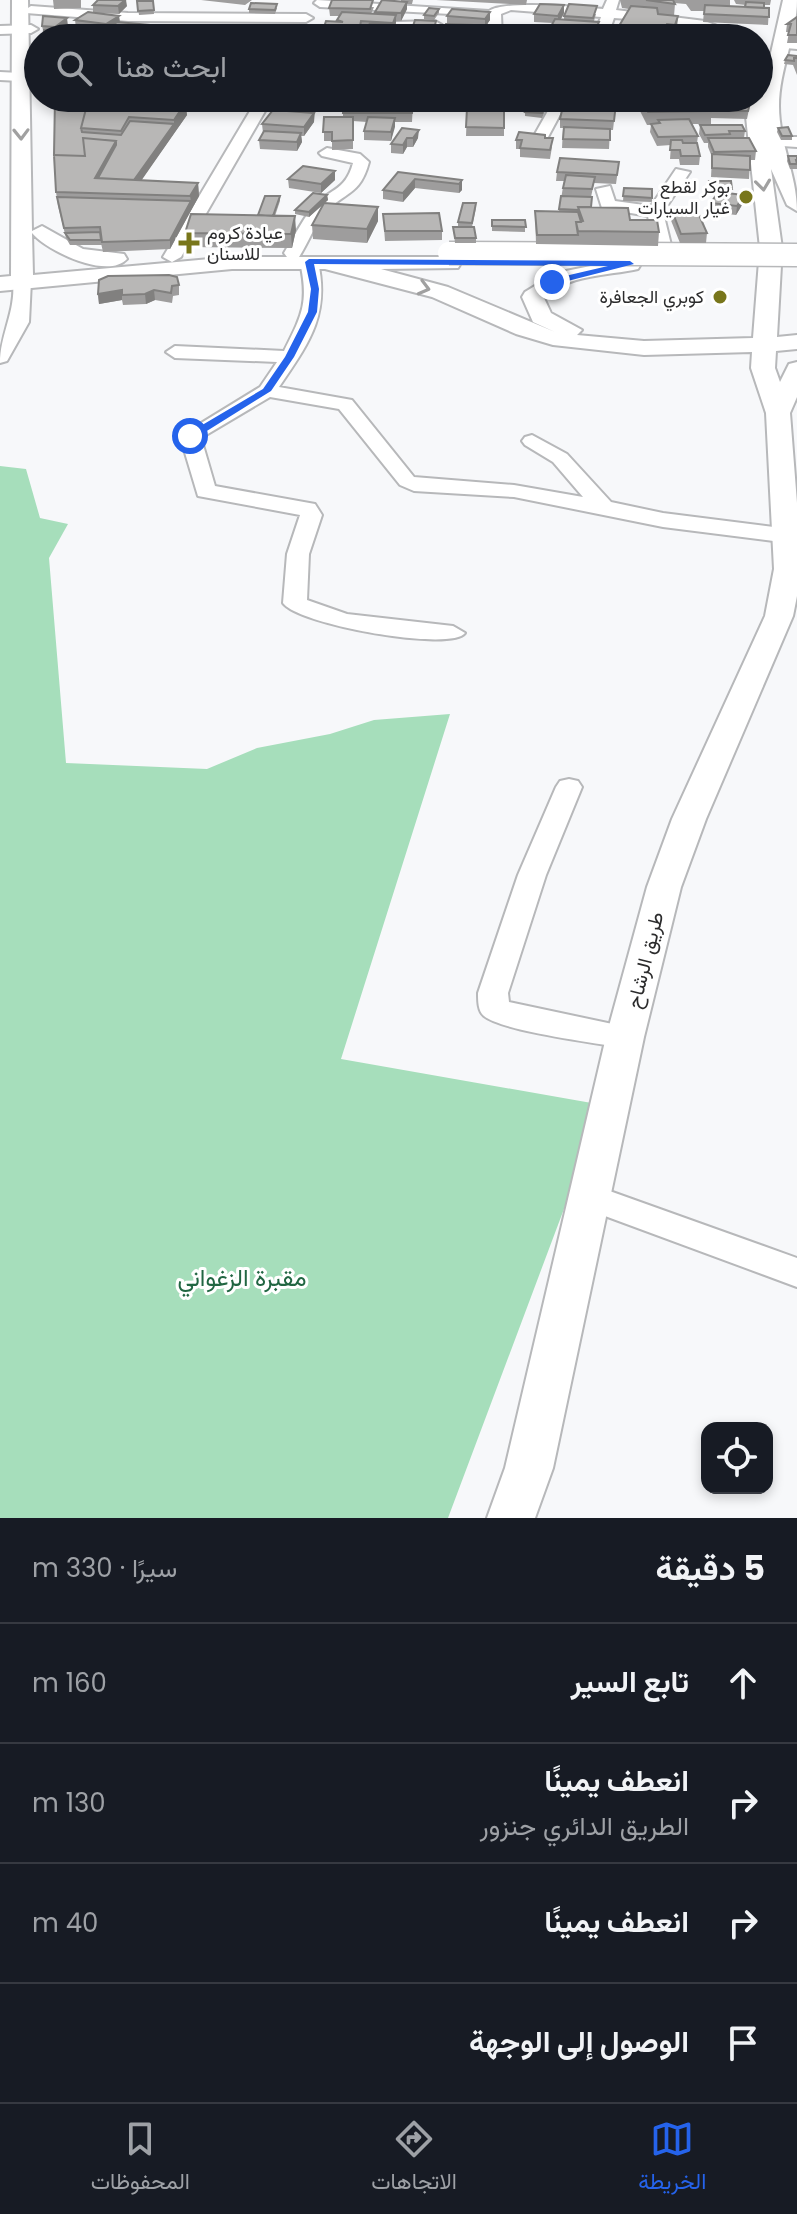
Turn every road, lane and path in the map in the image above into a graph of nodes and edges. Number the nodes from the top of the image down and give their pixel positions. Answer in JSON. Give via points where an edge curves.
{"nodes":[{"id":1,"x":776,"y":0,"type":"edge"},
{"id":2,"x":791,"y":0,"type":"edge"},
{"id":3,"x":321,"y":1,"type":"edge"},
{"id":4,"x":611,"y":6,"type":"edge"},
{"id":5,"x":494,"y":14,"type":"junction"},
{"id":6,"x":22,"y":16,"type":"edge"},
{"id":7,"x":219,"y":17,"type":"junction"},
{"id":8,"x":306,"y":18,"type":"junction"},
{"id":9,"x":218,"y":24,"type":"edge"},
{"id":10,"x":305,"y":24,"type":"edge"},
{"id":11,"x":489,"y":24,"type":"edge"},
{"id":12,"x":698,"y":24,"type":"edge"},
{"id":13,"x":772,"y":24,"type":"edge"},
{"id":14,"x":773,"y":40,"type":"edge"},
{"id":15,"x":23,"y":80,"type":"edge"},
{"id":16,"x":25,"y":112,"type":"edge"},
{"id":17,"x":250,"y":112,"type":"edge"},
{"id":18,"x":554,"y":112,"type":"edge"},
{"id":19,"x":750,"y":112,"type":"edge"},
{"id":20,"x":768,"y":112,"type":"edge"},
{"id":21,"x":543,"y":134,"type":"edge"},
{"id":22,"x":772,"y":142,"type":"junction"},
{"id":23,"x":797,"y":142,"type":"edge"},
{"id":24,"x":327,"y":153,"type":"dead end"},
{"id":25,"x":682,"y":172,"type":"dead end"},
{"id":26,"x":790,"y":180,"type":"edge"},
{"id":27,"x":604,"y":189,"type":"edge"},
{"id":28,"x":797,"y":205,"type":"edge"},
{"id":29,"x":655,"y":212,"type":"junction"},
{"id":30,"x":768,"y":216,"type":"junction"},
{"id":31,"x":32,"y":231,"type":"junction"},
{"id":32,"x":771,"y":248,"type":"junction"},
{"id":33,"x":663,"y":249,"type":"junction"},
{"id":34,"x":725,"y":249,"type":"junction"},
{"id":35,"x":797,"y":249,"type":"edge"},
{"id":36,"x":352,"y":253,"type":"junction"},
{"id":37,"x":797,"y":255,"type":"edge"},
{"id":38,"x":0,"y":257,"type":"edge"},
{"id":39,"x":172,"y":257,"type":"junction"},
{"id":40,"x":450,"y":258,"type":"junction"},
{"id":41,"x":308,"y":259,"type":"junction"},
{"id":42,"x":135,"y":260,"type":"junction"},
{"id":43,"x":630,"y":264,"type":"junction"},
{"id":44,"x":797,"y":264,"type":"edge"},
{"id":45,"x":49,"y":273,"type":"junction"},
{"id":46,"x":0,"y":275,"type":"edge"},
{"id":47,"x":15,"y":279,"type":"edge"},
{"id":48,"x":767,"y":314,"type":"junction"},
{"id":49,"x":797,"y":342,"type":"edge"},
{"id":50,"x":175,"y":352,"type":"dead end"},
{"id":51,"x":764,"y":356,"type":"junction"},
{"id":52,"x":0,"y":357,"type":"edge"},
{"id":53,"x":290,"y":357,"type":"junction"},
{"id":54,"x":797,"y":369,"type":"edge"},
{"id":55,"x":267,"y":391,"type":"junction"},
{"id":56,"x":778,"y":413,"type":"junction"},
{"id":57,"x":532,"y":441,"type":"dead end"},
{"id":58,"x":604,"y":507,"type":"junction"},
{"id":59,"x":792,"y":537,"type":"edge"},
{"id":60,"x":788,"y":616,"type":"edge"},
{"id":61,"x":453,"y":633,"type":"dead end"},
{"id":62,"x":569,"y":787,"type":"dead end"},
{"id":63,"x":625,"y":1037,"type":"junction"},
{"id":64,"x":590,"y":1197,"type":"junction"},
{"id":65,"x":797,"y":1273,"type":"edge"},
{"id":66,"x":511,"y":1518,"type":"edge"}],
"edges":[{"from":1,"to":13,"type":"main road"},
{"from":2,"to":14,"type":"main road"},
{"from":3,"to":5,"type":"street"},
{"from":3,"to":8,"type":"street"},
{"from":4,"to":5,"type":"street","via":[[511,6]]},
{"from":4,"to":12,"type":"street"},
{"from":5,"to":11,"type":"street"},
{"from":6,"to":7,"type":"street"},
{"from":6,"to":15,"type":"main road"},
{"from":7,"to":8,"type":"street"},
{"from":7,"to":9,"type":"street"},
{"from":8,"to":10,"type":"street"},
{"from":16,"to":31,"type":"main road"},
{"from":17,"to":39,"type":"street"},
{"from":18,"to":21,"type":"street"},
{"from":19,"to":30,"type":"main road","one_way":true},
{"from":20,"to":22,"type":"main road"},
{"from":22,"to":23,"type":"street"},
{"from":22,"to":26,"type":"main road"},
{"from":24,"to":41,"type":"street","via":[[355,157],[360,171],[345,195],[321,208]]},
{"from":25,"to":29,"type":"street"},
{"from":26,"to":28,"type":"main road"},
{"from":27,"to":29,"type":"street","via":[[608,205]]},
{"from":29,"to":33,"type":"street"},
{"from":30,"to":32,"type":"main road"},
{"from":30,"to":34,"type":"main road","via":[[747,242]]},
{"from":31,"to":38,"type":"main road"},
{"from":31,"to":42,"type":"main road","via":[[74,253]]},
{"from":31,"to":45,"type":"main road"},
{"from":31,"to":47,"type":"main road"},
{"from":32,"to":34,"type":"main road"},
{"from":32,"to":35,"type":"main road"},
{"from":32,"to":48,"type":"main road"},
{"from":33,"to":34,"type":"main road"},
{"from":33,"to":36,"type":"main road"},
{"from":36,"to":40,"type":"main road"},
{"from":36,"to":41,"type":"main road"},
{"from":37,"to":40,"type":"main road","bridge":true},
{"from":39,"to":41,"type":"main road"},
{"from":39,"to":42,"type":"main road"},
{"from":40,"to":41,"type":"main road"},
{"from":40,"to":43,"type":"main road"},
{"from":41,"to":45,"type":"main road"},
{"from":41,"to":51,"type":"main road","one_way":true,"via":[[439,292],[550,337]]},
{"from":41,"to":53,"type":"street","via":[[315,289],[313,312]]},
{"from":42,"to":45,"type":"main road"},
{"from":43,"to":44,"type":"main road"},
{"from":43,"to":48,"type":"main road","via":[[552,282],[533,297],[534,306],[541,317],[564,329],[641,339],[728,334]]},
{"from":45,"to":47,"type":"main road"},
{"from":46,"to":47,"type":"main road"},
{"from":47,"to":52,"type":"street","via":[[24,317]]},
{"from":48,"to":51,"type":"main road"},
{"from":49,"to":51,"type":"main road"},
{"from":50,"to":53,"type":"street"},
{"from":51,"to":56,"type":"main road"},
{"from":53,"to":55,"type":"street"},
{"from":54,"to":56,"type":"main road"},
{"from":55,"to":58,"type":"street","via":[[345,404],[407,481],[546,495]]},
{"from":55,"to":61,"type":"street","via":[[190,436],[206,491],[307,509],[311,515],[298,554],[295,603],[305,611]]},
{"from":56,"to":59,"type":"main road","name":"طريق الرشاح"},
{"from":57,"to":58,"type":"street","via":[[560,458]]},
{"from":58,"to":59,"type":"street"},
{"from":59,"to":60,"type":"main road","name":"طريق الرشاح"},
{"from":60,"to":63,"type":"main road","name":"طريق الرشاح","via":[[689,819],[664,887]]},
{"from":62,"to":63,"type":"street","via":[[527,890],[493,993],[494,1008]]},
{"from":63,"to":64,"type":"main road","name":"طريق الرشاح"},
{"from":64,"to":65,"type":"street"},
{"from":64,"to":66,"type":"main road","name":"طريق الرشاح","via":[[529,1468]]}]}
